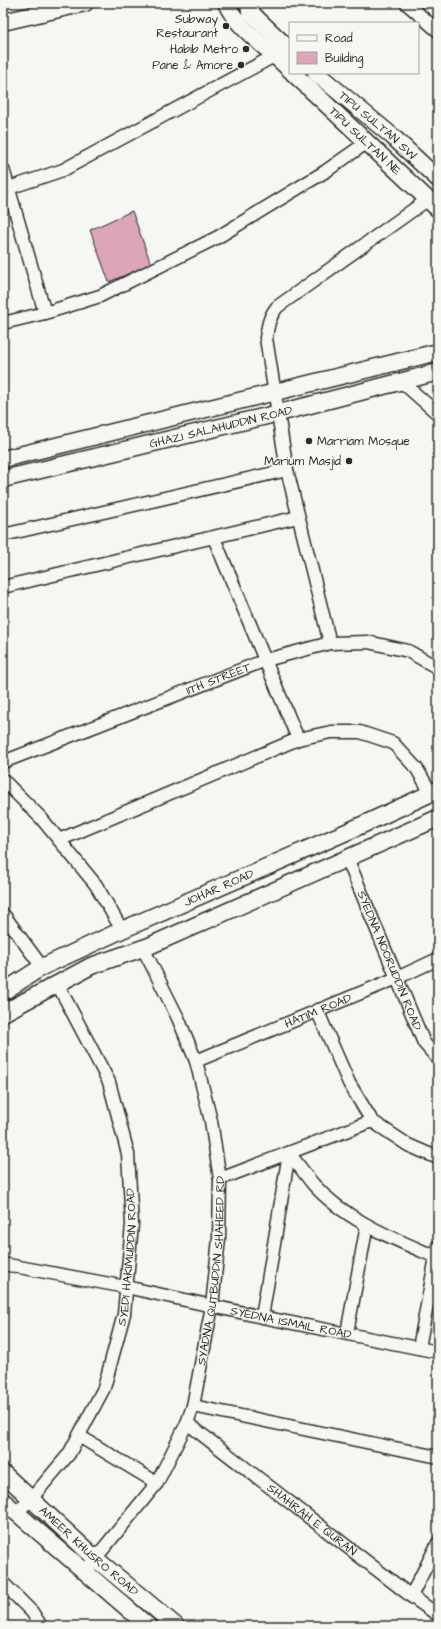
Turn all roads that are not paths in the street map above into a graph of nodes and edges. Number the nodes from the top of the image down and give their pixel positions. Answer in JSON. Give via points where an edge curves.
{"nodes":[{"id":1,"x":85,"y":3,"type":"edge"},
{"id":2,"x":226,"y":3,"type":"edge"},
{"id":3,"x":249,"y":3,"type":"edge"},
{"id":4,"x":406,"y":3,"type":"edge"},
{"id":5,"x":3,"y":22,"type":"edge"},
{"id":6,"x":438,"y":32,"type":"edge"},
{"id":7,"x":283,"y":52,"type":"edge"},
{"id":8,"x":289,"y":67,"type":"edge"},
{"id":9,"x":294,"y":74,"type":"edge"},
{"id":10,"x":317,"y":74,"type":"edge"},
{"id":11,"x":366,"y":143,"type":"junction"},
{"id":12,"x":3,"y":169,"type":"edge"},
{"id":13,"x":438,"y":179,"type":"edge"},
{"id":14,"x":6,"y":190,"type":"edge"},
{"id":15,"x":433,"y":204,"type":"edge"},
{"id":16,"x":45,"y":314,"type":"junction"},
{"id":17,"x":3,"y":323,"type":"edge"},
{"id":18,"x":438,"y":352,"type":"edge"},
{"id":19,"x":438,"y":372,"type":"edge"},
{"id":20,"x":402,"y":382,"type":"junction"},
{"id":21,"x":276,"y":392,"type":"junction"},
{"id":22,"x":279,"y":413,"type":"junction"},
{"id":23,"x":438,"y":414,"type":"edge"},
{"id":24,"x":3,"y":459,"type":"edge"},
{"id":25,"x":287,"y":470,"type":"junction"},
{"id":26,"x":3,"y":479,"type":"edge"},
{"id":27,"x":298,"y":517,"type":"junction"},
{"id":28,"x":3,"y":535,"type":"edge"},
{"id":29,"x":214,"y":538,"type":"junction"},
{"id":30,"x":3,"y":587,"type":"edge"},
{"id":31,"x":330,"y":643,"type":"junction"},
{"id":32,"x":266,"y":660,"type":"junction"},
{"id":33,"x":436,"y":663,"type":"edge"},
{"id":34,"x":298,"y":739,"type":"junction"},
{"id":35,"x":3,"y":762,"type":"edge"},
{"id":36,"x":3,"y":780,"type":"edge"},
{"id":37,"x":434,"y":792,"type":"edge"},
{"id":38,"x":438,"y":818,"type":"edge"},
{"id":39,"x":351,"y":830,"type":"junction"},
{"id":40,"x":59,"y":840,"type":"junction"},
{"id":41,"x":355,"y":855,"type":"junction"},
{"id":42,"x":3,"y":914,"type":"edge"},
{"id":43,"x":137,"y":924,"type":"junction"},
{"id":44,"x":122,"y":930,"type":"junction"},
{"id":45,"x":146,"y":947,"type":"junction"},
{"id":46,"x":438,"y":959,"type":"edge"},
{"id":47,"x":42,"y":968,"type":"junction"},
{"id":48,"x":397,"y":978,"type":"junction"},
{"id":49,"x":57,"y":983,"type":"junction"},
{"id":50,"x":3,"y":992,"type":"edge"},
{"id":51,"x":317,"y":1010,"type":"junction"},
{"id":52,"x":3,"y":1013,"type":"edge"},
{"id":53,"x":438,"y":1059,"type":"edge"},
{"id":54,"x":196,"y":1060,"type":"junction"},
{"id":55,"x":372,"y":1121,"type":"junction"},
{"id":56,"x":289,"y":1153,"type":"junction"},
{"id":57,"x":438,"y":1158,"type":"edge"},
{"id":58,"x":220,"y":1178,"type":"junction"},
{"id":59,"x":367,"y":1225,"type":"junction"},
{"id":60,"x":437,"y":1252,"type":"edge"},
{"id":61,"x":3,"y":1264,"type":"edge"},
{"id":62,"x":126,"y":1287,"type":"junction"},
{"id":63,"x":212,"y":1306,"type":"junction"},
{"id":64,"x":262,"y":1317,"type":"junction"},
{"id":65,"x":347,"y":1333,"type":"junction"},
{"id":66,"x":419,"y":1348,"type":"junction"},
{"id":67,"x":438,"y":1352,"type":"edge"},
{"id":68,"x":193,"y":1406,"type":"junction"},
{"id":69,"x":187,"y":1423,"type":"junction"},
{"id":70,"x":79,"y":1436,"type":"junction"},
{"id":71,"x":438,"y":1457,"type":"edge"},
{"id":72,"x":3,"y":1473,"type":"edge"},
{"id":73,"x":157,"y":1483,"type":"junction"},
{"id":74,"x":31,"y":1499,"type":"junction"},
{"id":75,"x":3,"y":1501,"type":"edge"},
{"id":76,"x":16,"y":1514,"type":"junction"},
{"id":77,"x":438,"y":1543,"type":"edge"},
{"id":78,"x":96,"y":1559,"type":"junction"},
{"id":79,"x":83,"y":1571,"type":"junction"},
{"id":80,"x":3,"y":1583,"type":"edge"},
{"id":81,"x":411,"y":1596,"type":"junction"},
{"id":82,"x":438,"y":1615,"type":"edge"},
{"id":83,"x":41,"y":1626,"type":"edge"},
{"id":84,"x":148,"y":1626,"type":"edge"},
{"id":85,"x":176,"y":1626,"type":"edge"}],
"edges":[{"from":1,"to":5,"type":"street"},
{"from":2,"to":7,"type":"street","via":[[230,14],[249,33]]},
{"from":3,"to":7,"type":"street","via":[[250,12]]},
{"from":4,"to":6,"type":"street"},
{"from":7,"to":8,"type":"street"},
{"from":7,"to":14,"type":"street","via":[[63,170]]},
{"from":9,"to":11,"type":"street","name":"TIPU SULTAN NE"},
{"from":10,"to":13,"type":"street","name":"TIPU SULTAN SW","via":[[392,136]]},
{"from":11,"to":15,"type":"street","name":"TIPU SULTAN NE"},
{"from":11,"to":16,"type":"street","via":[[326,171],[218,237],[100,296]]},
{"from":12,"to":14,"type":"street"},
{"from":14,"to":16,"type":"street"},
{"from":15,"to":21,"type":"street","via":[[277,307],[271,314],[266,338]]},
{"from":16,"to":17,"type":"street"},
{"from":18,"to":21,"type":"street","name":"GHAZI SALAHUDDIN ROAD"},
{"from":19,"to":20,"type":"street","name":"GHAZI SALAHUDDIN ROAD"},
{"from":20,"to":22,"type":"street","name":"GHAZI SALAHUDDIN ROAD"},
{"from":20,"to":23,"type":"street"},
{"from":21,"to":22,"type":"street"},
{"from":21,"to":24,"type":"street","name":"GHAZI SALAHUDDIN ROAD"},
{"from":22,"to":25,"type":"street"},
{"from":22,"to":26,"type":"street","name":"GHAZI SALAHUDDIN ROAD"},
{"from":25,"to":27,"type":"street"},
{"from":25,"to":28,"type":"street"},
{"from":27,"to":29,"type":"street"},
{"from":27,"to":31,"type":"street"},
{"from":29,"to":30,"type":"street"},
{"from":29,"to":32,"type":"street"},
{"from":31,"to":32,"type":"street","name":"11TH STREET"},
{"from":31,"to":33,"type":"street","name":"11TH STREET","via":[[368,642],[408,651]]},
{"from":32,"to":34,"type":"street"},
{"from":32,"to":35,"type":"street","name":"11TH STREET"},
{"from":34,"to":37,"type":"street","via":[[331,732],[360,732],[393,743],[417,768]]},
{"from":34,"to":40,"type":"street"},
{"from":36,"to":40,"type":"street"},
{"from":37,"to":39,"type":"street","name":"JOHAR ROAD"},
{"from":38,"to":41,"type":"street","name":"JOHAR ROAD"},
{"from":39,"to":41,"type":"street"},
{"from":39,"to":43,"type":"street","name":"JOHAR ROAD"},
{"from":40,"to":44,"type":"street","via":[[96,885]]},
{"from":41,"to":45,"type":"street","name":"JOHAR ROAD"},
{"from":41,"to":48,"type":"street","name":"SYEDNA NOORUDDIN ROAD"},
{"from":42,"to":47,"type":"street"},
{"from":43,"to":44,"type":"street","name":"JOHAR ROAD"},
{"from":43,"to":45,"type":"street"},
{"from":44,"to":47,"type":"street","name":"JOHAR ROAD"},
{"from":45,"to":49,"type":"street","name":"JOHAR ROAD","via":[[91,966]]},
{"from":45,"to":54,"type":"street","name":"SYADNA QUTBUDDIN SHAHEED RD"},
{"from":46,"to":48,"type":"street","name":"HATIM ROAD"},
{"from":47,"to":50,"type":"street","name":"JOHAR ROAD"},
{"from":48,"to":51,"type":"street","name":"HATIM ROAD"},
{"from":48,"to":53,"type":"street","name":"SYEDNA NOORUDDIN ROAD","via":[[424,1043]]},
{"from":49,"to":52,"type":"street","name":"JOHAR ROAD"},
{"from":49,"to":62,"type":"street","name":"SYEDI HAKIMUDDIN ROAD","via":[[109,1082],[128,1154],[132,1224]]},
{"from":51,"to":54,"type":"street","name":"HATIM ROAD"},
{"from":51,"to":55,"type":"street","via":[[349,1083]]},
{"from":54,"to":58,"type":"street","name":"SYADNA QUTBUDDIN SHAHEED RD","via":[[211,1121]]},
{"from":55,"to":56,"type":"street"},
{"from":55,"to":57,"type":"street","via":[[408,1145]]},
{"from":56,"to":58,"type":"street"},
{"from":56,"to":59,"type":"street","via":[[314,1185],[335,1204]]},
{"from":56,"to":64,"type":"street"},
{"from":58,"to":63,"type":"street","name":"SYADNA QUTBUDDIN SHAHEED RD","via":[[219,1238]]},
{"from":59,"to":60,"type":"street","via":[[374,1230]]},
{"from":59,"to":65,"type":"street"},
{"from":60,"to":66,"type":"street"},
{"from":61,"to":62,"type":"street","name":"SYEDNA ISMAIL ROAD"},
{"from":62,"to":63,"type":"street","name":"SYEDNA ISMAIL ROAD"},
{"from":62,"to":70,"type":"street","name":"SYEDI HAKIMUDDIN ROAD","via":[[124,1314],[104,1388]]},
{"from":63,"to":64,"type":"street","name":"SYEDNA ISMAIL ROAD"},
{"from":63,"to":68,"type":"street","name":"SYADNA QUTBUDDIN SHAHEED RD"},
{"from":64,"to":65,"type":"street","name":"SYEDNA ISMAIL ROAD"},
{"from":65,"to":66,"type":"street","name":"SYEDNA ISMAIL ROAD"},
{"from":66,"to":67,"type":"street","name":"SYEDNA ISMAIL ROAD"},
{"from":68,"to":69,"type":"street","name":"SYADNA QUTBUDDIN SHAHEED RD"},
{"from":68,"to":71,"type":"street"},
{"from":69,"to":73,"type":"street","name":"SYADNA QUTBUDDIN SHAHEED RD"},
{"from":69,"to":81,"type":"street","name":"SHAHRAH E QURAN"},
{"from":70,"to":73,"type":"street"},
{"from":70,"to":74,"type":"street","name":"SYEDI HAKIMUDDIN ROAD","via":[[69,1454]]},
{"from":72,"to":74,"type":"street","name":"AMEER KHUSRO ROAD"},
{"from":73,"to":78,"type":"street","name":"SYADNA QUTBUDDIN SHAHEED RD"},
{"from":74,"to":76,"type":"street","name":"SYEDI HAKIMUDDIN ROAD"},
{"from":74,"to":78,"type":"street","name":"AMEER KHUSRO ROAD"},
{"from":75,"to":76,"type":"street","name":"AMEER KHUSRO ROAD"},
{"from":76,"to":79,"type":"street","name":"AMEER KHUSRO ROAD"},
{"from":77,"to":81,"type":"street"},
{"from":78,"to":79,"type":"street","name":"SYADNA QUTBUDDIN SHAHEED RD"},
{"from":78,"to":85,"type":"street","name":"AMEER KHUSRO ROAD"},
{"from":79,"to":84,"type":"street","name":"AMEER KHUSRO ROAD"},
{"from":80,"to":83,"type":"street","via":[[32,1612]]},
{"from":81,"to":82,"type":"street","name":"SHAHRAH E QURAN"}]}
